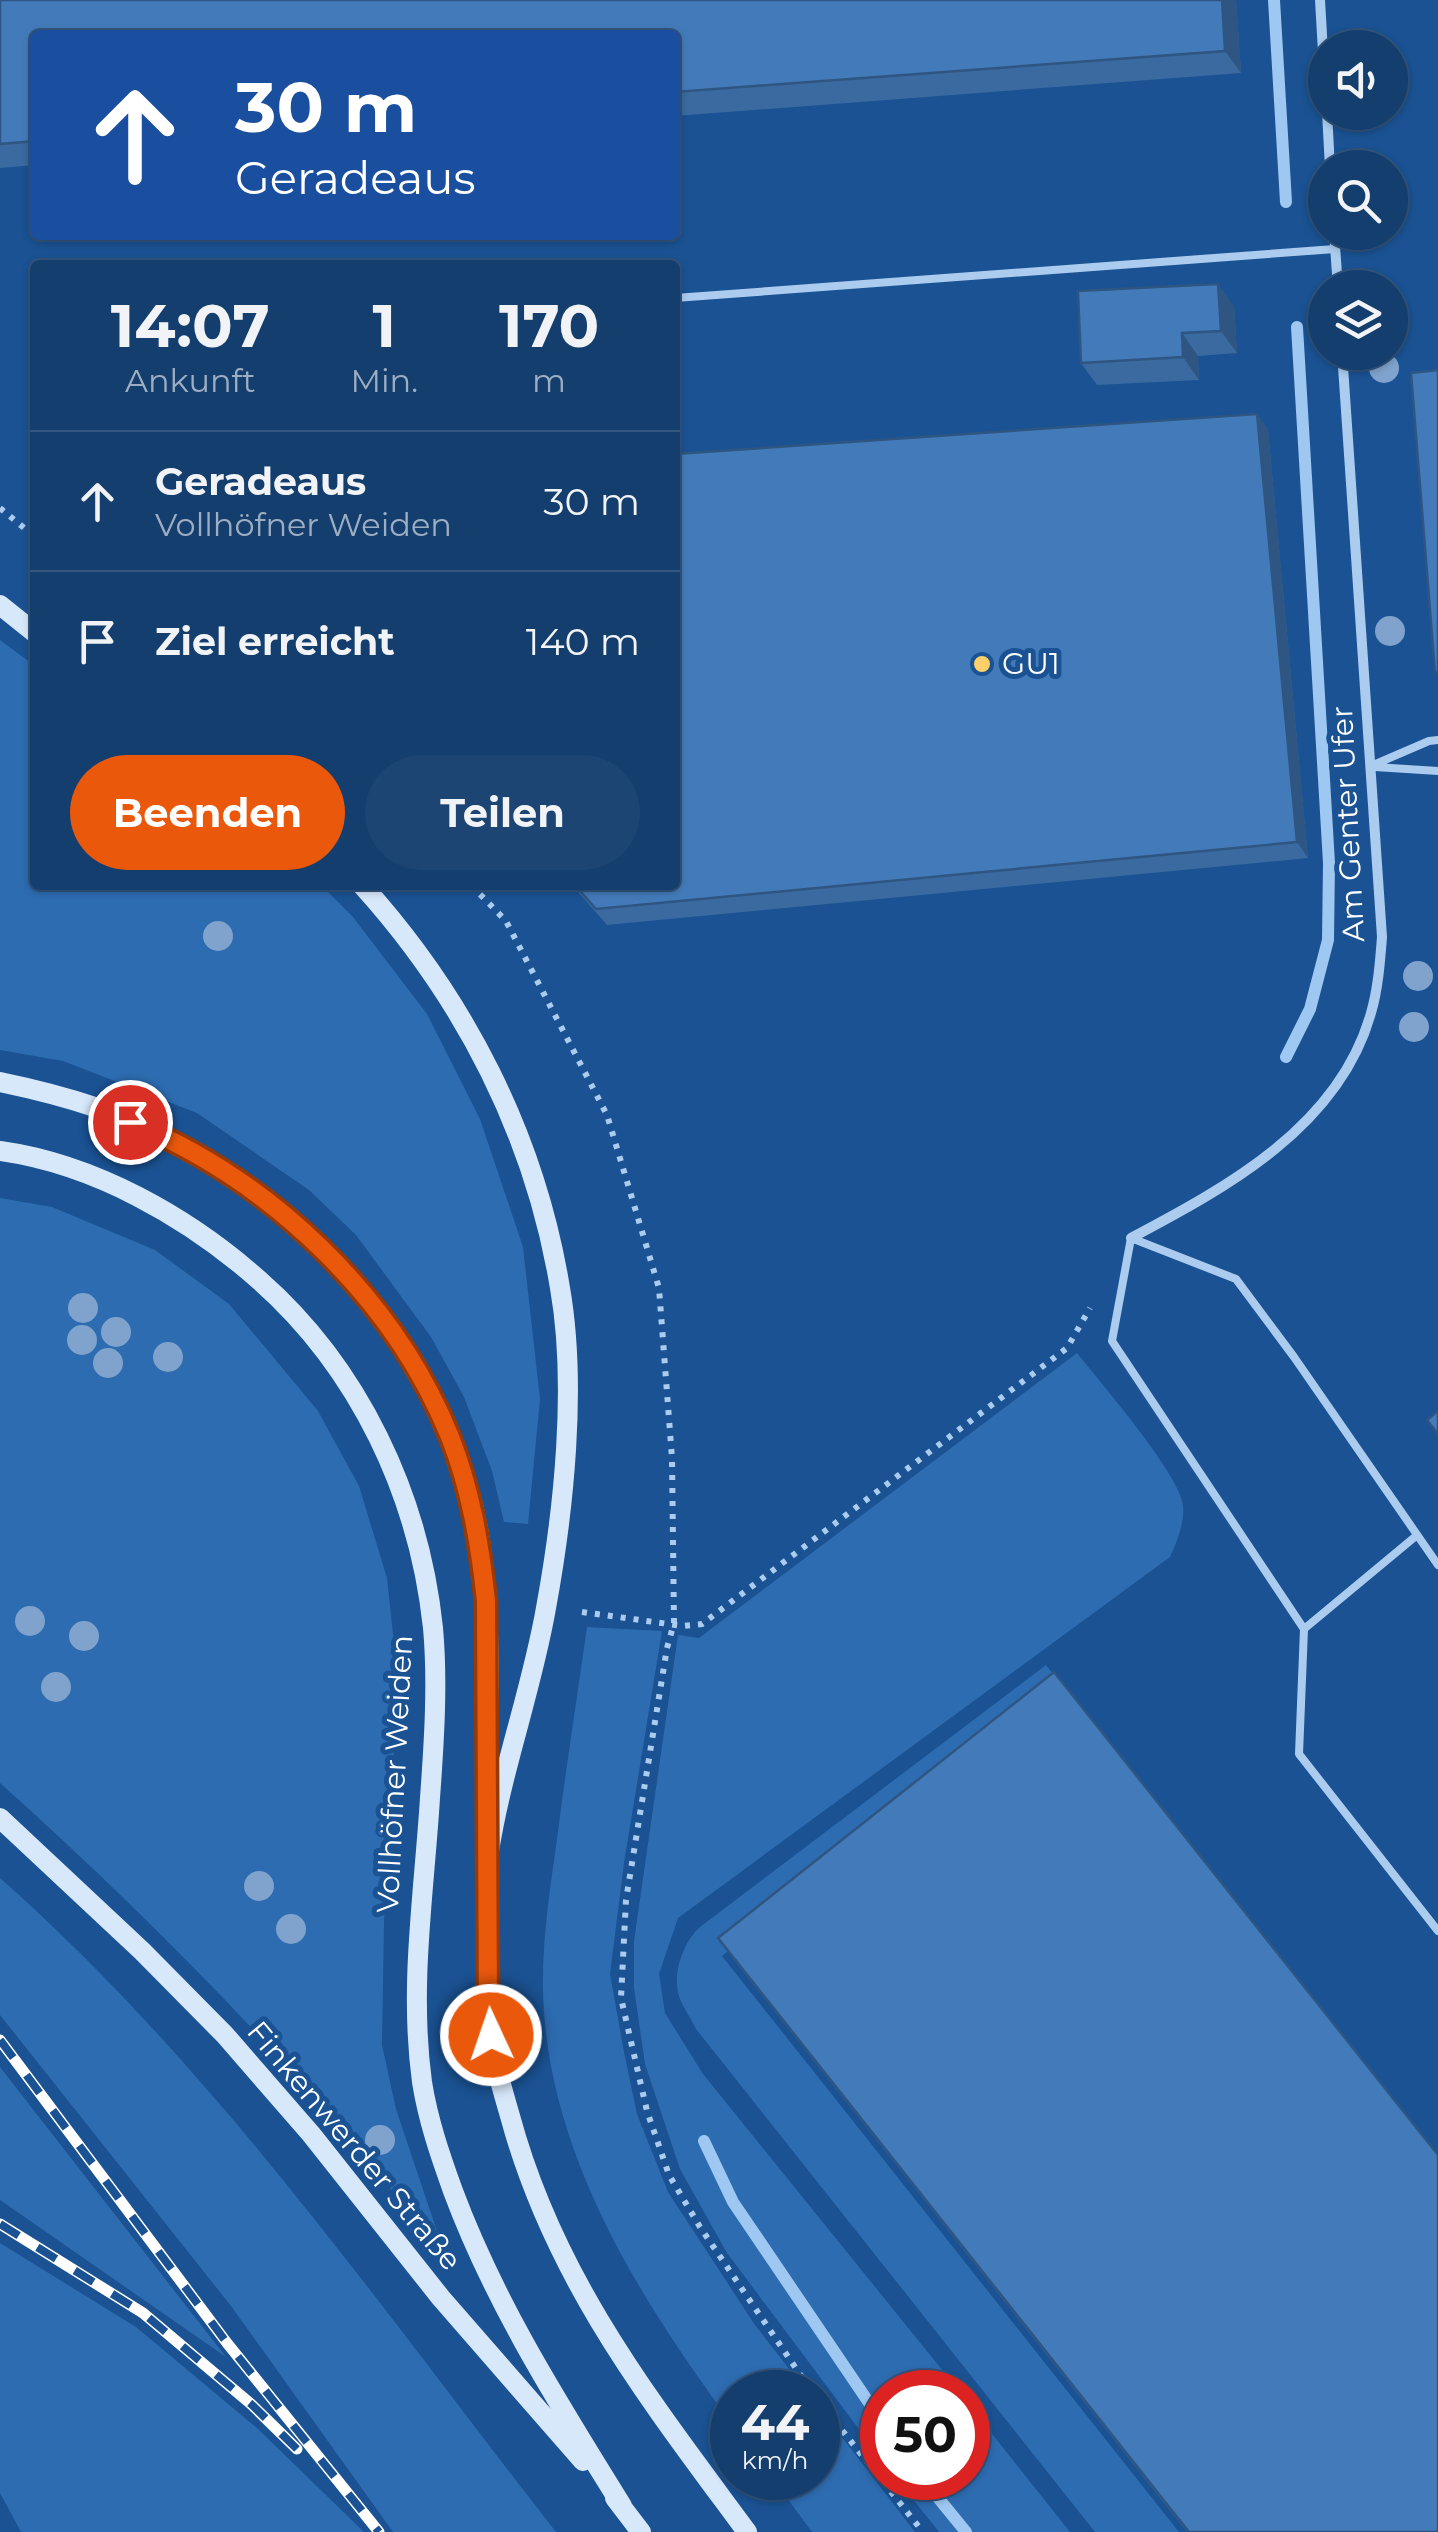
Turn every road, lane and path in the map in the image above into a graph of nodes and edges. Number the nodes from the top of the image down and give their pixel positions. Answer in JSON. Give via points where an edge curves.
{"nodes":[{"id":1,"x":1320,"y":0,"type":"edge"},
{"id":2,"x":1322,"y":30,"type":"edge"},
{"id":3,"x":1322,"y":250,"type":"edge"},
{"id":4,"x":680,"y":298,"type":"edge"},
{"id":5,"x":1343,"y":370,"type":"edge"},
{"id":6,"x":0,"y":508,"type":"edge"},
{"id":7,"x":30,"y":534,"type":"edge"},
{"id":8,"x":0,"y":605,"type":"edge"},
{"id":9,"x":30,"y":629,"type":"edge"},
{"id":10,"x":1438,"y":740,"type":"edge"},
{"id":11,"x":1371,"y":766,"type":"junction"},
{"id":12,"x":1438,"y":772,"type":"edge"},
{"id":13,"x":367,"y":890,"type":"edge"},
{"id":14,"x":476,"y":890,"type":"edge"},
{"id":15,"x":0,"y":1082,"type":"edge"},
{"id":16,"x":0,"y":1151,"type":"edge"},
{"id":17,"x":1131,"y":1238,"type":"junction"},
{"id":18,"x":1094,"y":1301,"type":"dead end"},
{"id":19,"x":1416,"y":1536,"type":"junction"},
{"id":20,"x":1438,"y":1565,"type":"edge"},
{"id":21,"x":582,"y":1612,"type":"dead end"},
{"id":22,"x":674,"y":1623,"type":"junction"},
{"id":23,"x":1304,"y":1629,"type":"junction"},
{"id":24,"x":0,"y":1818,"type":"edge"},
{"id":25,"x":489,"y":1854,"type":"junction"},
{"id":26,"x":1438,"y":1930,"type":"edge"},
{"id":27,"x":797,"y":2370,"type":"edge"},
{"id":28,"x":840,"y":2428,"type":"edge"},
{"id":29,"x":622,"y":2506,"type":"junction"},
{"id":30,"x":640,"y":2532,"type":"edge"},
{"id":31,"x":746,"y":2532,"type":"edge"},
{"id":32,"x":923,"y":2532,"type":"edge"}],
"edges":[{"from":1,"to":2,"type":"street"},
{"from":3,"to":4,"type":"lane"},
{"from":5,"to":11,"type":"street","name":"Am Genter Ufer"},
{"from":6,"to":7,"type":"path"},
{"from":8,"to":9,"type":"main road"},
{"from":10,"to":11,"type":"lane"},
{"from":11,"to":12,"type":"lane"},
{"from":11,"to":17,"type":"street","name":"Am Genter Ufer","via":[[1382,938],[1370,1016],[1354,1056],[1310,1119],[1278,1147],[1210,1196]]},
{"from":13,"to":25,"type":"main road","via":[[450,996],[490,1065],[544,1215],[561,1290],[566,1452],[546,1607]]},
{"from":14,"to":22,"type":"path","via":[[506,921],[607,1116],[659,1288],[672,1458]]},
{"from":15,"to":25,"type":"main road","via":[[80,1102],[169,1138],[218,1167],[322,1250],[400,1346],[449,1435],[480,1539]]},
{"from":16,"to":29,"type":"main road","name":"Vollhöfner Weiden","via":[[92,1176],[218,1246],[315,1338],[381,1440],[407,1502],[433,1630],[430,1800],[416,1969],[421,2069],[434,2140],[507,2314]]},
{"from":17,"to":19,"type":"lane","via":[[1236,1279]]},
{"from":17,"to":23,"type":"lane","via":[[1112,1341]]},
{"from":18,"to":22,"type":"path","via":[[1067,1348],[702,1624]]},
{"from":19,"to":20,"type":"lane"},
{"from":19,"to":23,"type":"lane"},
{"from":21,"to":22,"type":"path"},
{"from":22,"to":27,"type":"path","via":[[626,1900],[621,1998],[669,2175]]},
{"from":23,"to":26,"type":"lane","via":[[1299,1754]]},
{"from":24,"to":29,"type":"main road","name":"Finkenwerder Straße","via":[[225,2036]]},
{"from":25,"to":31,"type":"main road","via":[[494,2058],[544,2220],[592,2311]]},
{"from":28,"to":32,"type":"path"},
{"from":29,"to":30,"type":"main road","name":"Finkenwerder Straße"}]}
